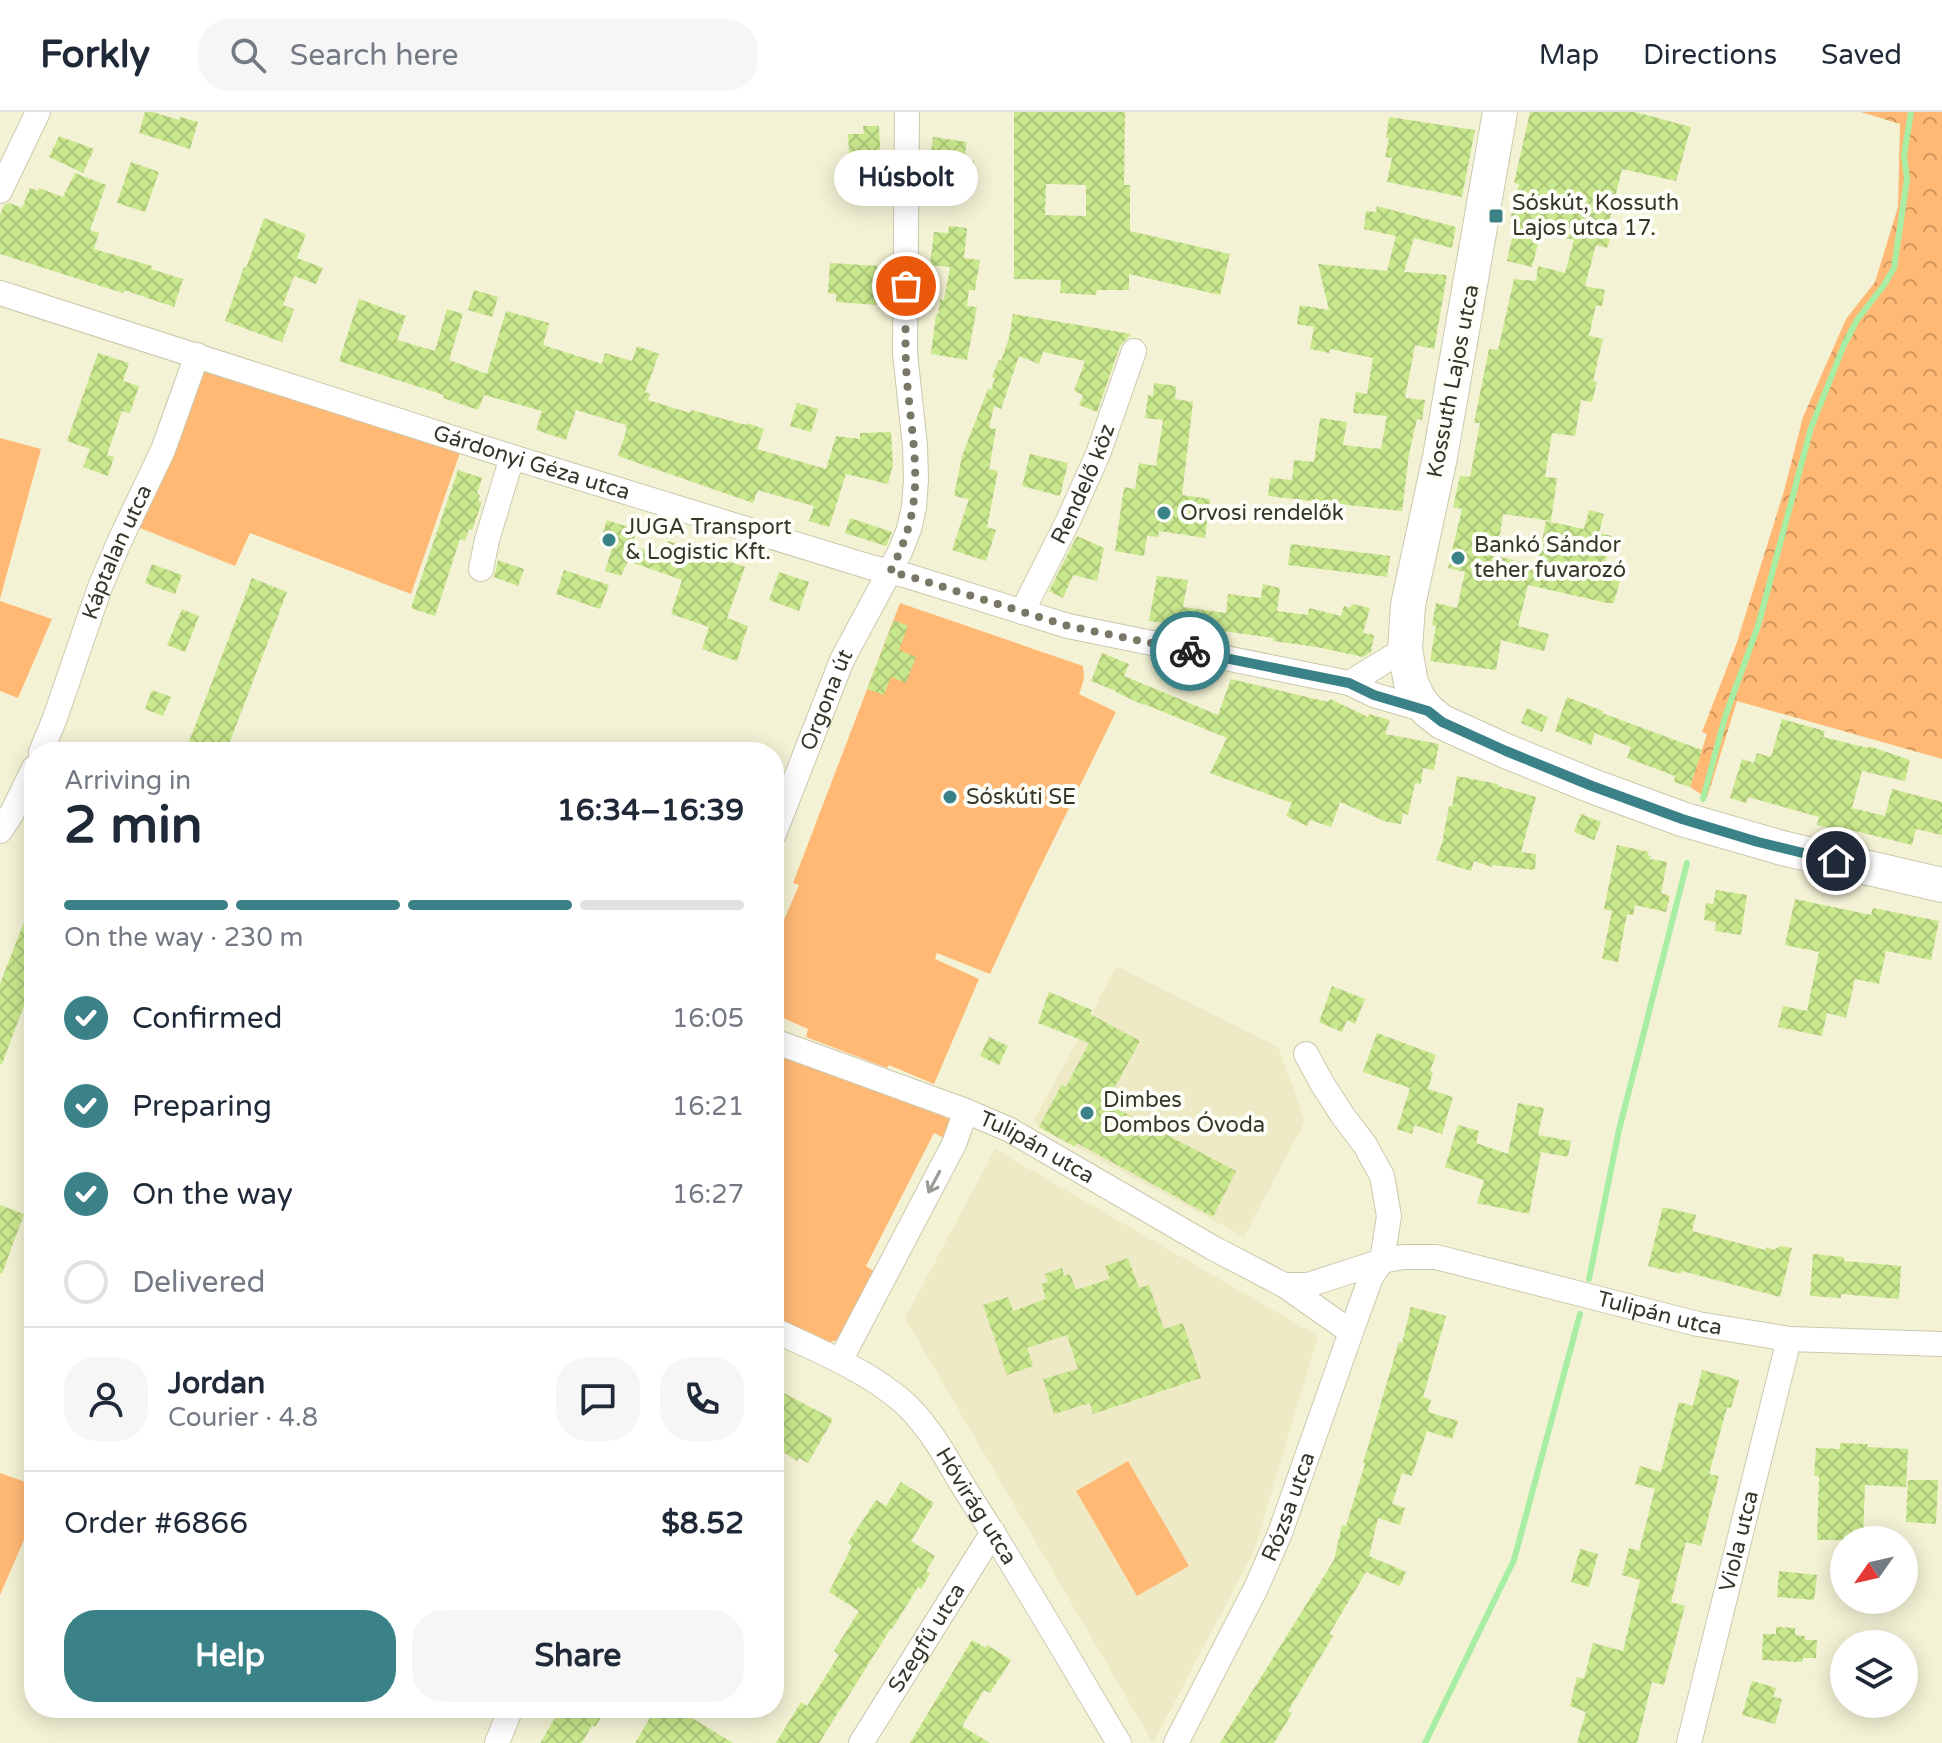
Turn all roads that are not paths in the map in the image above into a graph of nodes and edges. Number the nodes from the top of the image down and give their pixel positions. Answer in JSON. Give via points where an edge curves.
{"nodes":[{"id":1,"x":38,"y":112,"type":"edge"},
{"id":2,"x":907,"y":112,"type":"edge"},
{"id":3,"x":1500,"y":112,"type":"edge"},
{"id":4,"x":0,"y":191,"type":"edge"},
{"id":5,"x":0,"y":293,"type":"edge"},
{"id":6,"x":1134,"y":351,"type":"dead end"},
{"id":7,"x":197,"y":355,"type":"junction"},
{"id":8,"x":512,"y":457,"type":"junction"},
{"id":9,"x":481,"y":569,"type":"dead end"},
{"id":10,"x":890,"y":572,"type":"junction"},
{"id":11,"x":1022,"y":612,"type":"junction"},
{"id":12,"x":1405,"y":649,"type":"junction"},
{"id":13,"x":1349,"y":683,"type":"junction"},
{"id":14,"x":1428,"y":711,"type":"junction"},
{"id":15,"x":45,"y":742,"type":"edge"},
{"id":16,"x":24,"y":788,"type":"edge"},
{"id":17,"x":784,"y":808,"type":"edge"},
{"id":18,"x":0,"y":831,"type":"edge"},
{"id":19,"x":1942,"y":885,"type":"edge"},
{"id":20,"x":784,"y":1045,"type":"edge"},
{"id":21,"x":1306,"y":1054,"type":"dead end"},
{"id":22,"x":966,"y":1111,"type":"junction"},
{"id":23,"x":1382,"y":1261,"type":"junction"},
{"id":24,"x":1284,"y":1285,"type":"junction"},
{"id":25,"x":1351,"y":1332,"type":"junction"},
{"id":26,"x":784,"y":1335,"type":"edge"},
{"id":27,"x":1789,"y":1339,"type":"junction"},
{"id":28,"x":1942,"y":1344,"type":"edge"},
{"id":29,"x":840,"y":1361,"type":"junction"},
{"id":30,"x":993,"y":1532,"type":"junction"},
{"id":31,"x":507,"y":1718,"type":"edge"},
{"id":32,"x":497,"y":1743,"type":"edge"},
{"id":33,"x":861,"y":1743,"type":"edge"},
{"id":34,"x":1119,"y":1743,"type":"edge"},
{"id":35,"x":1176,"y":1743,"type":"edge"},
{"id":36,"x":1689,"y":1743,"type":"edge"}],
"edges":[{"from":1,"to":4,"type":"street"},
{"from":2,"to":10,"type":"street","name":"Orgona út","via":[[905,353],[916,480],[909,529]]},
{"from":3,"to":12,"type":"street","name":"Kossuth Lajos utca","via":[[1443,443],[1408,605]]},
{"from":5,"to":7,"type":"street","name":"Gárdonyi Géza utca"},
{"from":6,"to":11,"type":"street","name":"Rendelő köz","via":[[1098,454]]},
{"from":7,"to":8,"type":"street","name":"Gárdonyi Géza utca"},
{"from":7,"to":15,"type":"street","name":"Káptalan utca","via":[[163,450],[100,587]]},
{"from":8,"to":9,"type":"street"},
{"from":8,"to":10,"type":"street","name":"Gárdonyi Géza utca"},
{"from":10,"to":11,"type":"street","name":"Gárdonyi Géza utca"},
{"from":10,"to":17,"type":"street","name":"Orgona út","via":[[842,660]]},
{"from":11,"to":13,"type":"street","name":"Gárdonyi Géza utca"},
{"from":12,"to":13,"type":"street"},
{"from":12,"to":14,"type":"street","name":"Kossuth Lajos utca","via":[[1411,683]]},
{"from":13,"to":14,"type":"street","name":"Gárdonyi Géza utca"},
{"from":14,"to":19,"type":"street","via":[[1506,751],[1696,824]]},
{"from":16,"to":18,"type":"street"},
{"from":20,"to":22,"type":"street","name":"Tulipán utca"},
{"from":21,"to":23,"type":"street","via":[[1382,1176],[1389,1216]]},
{"from":22,"to":24,"type":"street","name":"Tulipán utca","via":[[1010,1130]]},
{"from":22,"to":29,"type":"street","one_way":true,"via":[[954,1144]]},
{"from":23,"to":24,"type":"street","name":"Tulipán utca","via":[[1326,1281]]},
{"from":23,"to":25,"type":"street","name":"Rózsa utca"},
{"from":23,"to":27,"type":"street","name":"Tulipán utca","via":[[1436,1257],[1698,1324]]},
{"from":24,"to":25,"type":"street","name":"Tulipán utca"},
{"from":25,"to":35,"type":"street","name":"Rózsa utca","via":[[1280,1533]]},
{"from":26,"to":29,"type":"street","name":"Hóvirág utca"},
{"from":27,"to":28,"type":"street","name":"Tulipán utca"},
{"from":27,"to":36,"type":"street","name":"Viola utca"},
{"from":29,"to":30,"type":"street","name":"Hóvirág utca","via":[[893,1394],[924,1425]]},
{"from":30,"to":33,"type":"street","name":"Szegfű utca"},
{"from":30,"to":34,"type":"street","name":"Hóvirág utca"},
{"from":31,"to":32,"type":"street"}]}
